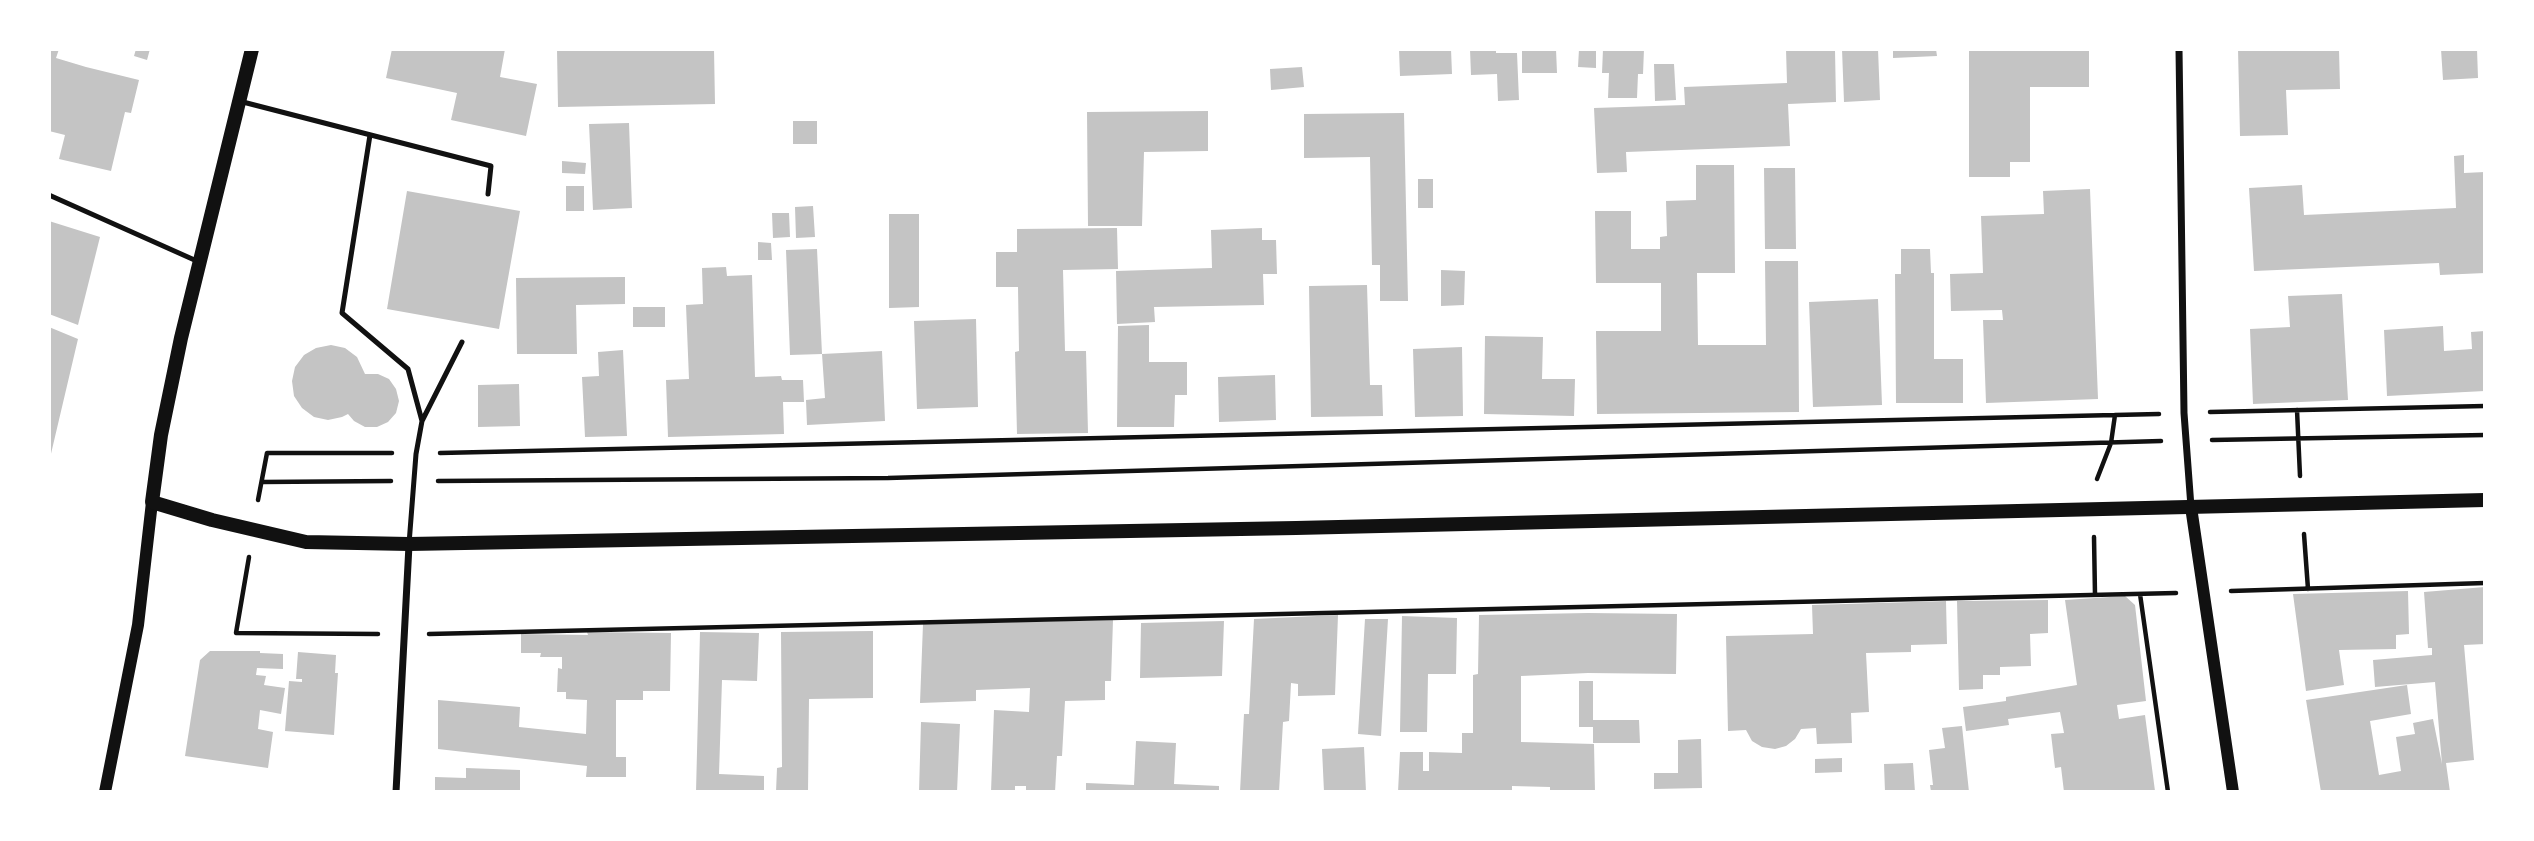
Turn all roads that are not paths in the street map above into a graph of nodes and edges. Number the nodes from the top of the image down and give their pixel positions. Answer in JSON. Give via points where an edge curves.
{"nodes":[{"id":1,"x":251,"y":49,"type":"edge"},
{"id":2,"x":2179,"y":49,"type":"edge"},
{"id":3,"x":239,"y":101,"type":"junction"},
{"id":4,"x":370,"y":135,"type":"junction"},
{"id":5,"x":49,"y":194,"type":"edge"},
{"id":6,"x":488,"y":194,"type":"dead end"},
{"id":7,"x":199,"y":262,"type":"junction"},
{"id":8,"x":462,"y":342,"type":"dead end"},
{"id":9,"x":422,"y":421,"type":"junction"},
{"id":10,"x":2485,"y":500,"type":"edge"},
{"id":11,"x":152,"y":502,"type":"junction"},
{"id":12,"x":2191,"y":507,"type":"junction"},
{"id":13,"x":408,"y":544,"type":"junction"},
{"id":14,"x":105,"y":792,"type":"edge"},
{"id":15,"x":396,"y":792,"type":"edge"},
{"id":16,"x":2233,"y":792,"type":"edge"}],
"edges":[{"from":1,"to":3,"type":"main road"},
{"from":2,"to":12,"type":"street","via":[[2184,413]]},
{"from":3,"to":4,"type":"lane"},
{"from":3,"to":7,"type":"main road"},
{"from":4,"to":6,"type":"lane","via":[[491,166]]},
{"from":4,"to":9,"type":"lane","via":[[342,313],[408,369]]},
{"from":5,"to":7,"type":"lane"},
{"from":7,"to":11,"type":"main road"},
{"from":8,"to":9,"type":"lane"},
{"from":9,"to":13,"type":"lane"},
{"from":10,"to":12,"type":"main road"},
{"from":11,"to":13,"type":"main road","via":[[306,542]]},
{"from":11,"to":14,"type":"street","via":[[138,625]]},
{"from":12,"to":13,"type":"main road"},
{"from":12,"to":16,"type":"street"},
{"from":13,"to":15,"type":"street"}]}
